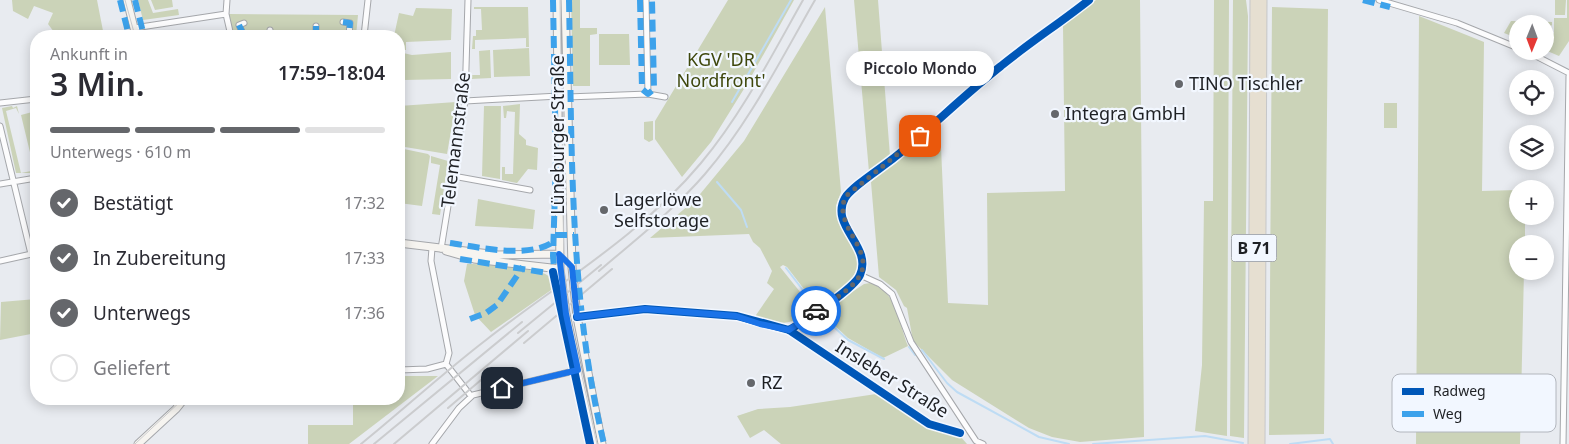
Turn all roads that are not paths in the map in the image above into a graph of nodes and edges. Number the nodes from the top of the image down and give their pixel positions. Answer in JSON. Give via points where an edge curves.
{"nodes":[{"id":1,"x":127,"y":0,"type":"edge"},
{"id":2,"x":227,"y":0,"type":"edge"},
{"id":3,"x":368,"y":0,"type":"edge"},
{"id":4,"x":468,"y":0,"type":"edge"},
{"id":5,"x":557,"y":0,"type":"edge"},
{"id":6,"x":565,"y":0,"type":"edge"},
{"id":7,"x":646,"y":0,"type":"edge"},
{"id":8,"x":1089,"y":0,"type":"edge"},
{"id":9,"x":1249,"y":0,"type":"edge"},
{"id":10,"x":1255,"y":0,"type":"edge"},
{"id":11,"x":1262,"y":0,"type":"edge"},
{"id":12,"x":1379,"y":0,"type":"edge"},
{"id":13,"x":226,"y":14,"type":"junction"},
{"id":14,"x":343,"y":22,"type":"dead end"},
{"id":15,"x":244,"y":23,"type":"dead end"},
{"id":16,"x":316,"y":26,"type":"dead end"},
{"id":17,"x":134,"y":28,"type":"joint"},
{"id":18,"x":230,"y":30,"type":"edge"},
{"id":19,"x":242,"y":30,"type":"edge"},
{"id":20,"x":316,"y":30,"type":"edge"},
{"id":21,"x":349,"y":30,"type":"edge"},
{"id":22,"x":365,"y":30,"type":"edge"},
{"id":23,"x":1509,"y":44,"type":"edge"},
{"id":24,"x":1255,"y":51,"type":"junction"},
{"id":25,"x":1543,"y":60,"type":"edge"},
{"id":26,"x":1569,"y":74,"type":"edge"},
{"id":27,"x":648,"y":94,"type":"junction"},
{"id":28,"x":559,"y":96,"type":"junction"},
{"id":29,"x":567,"y":97,"type":"junction"},
{"id":30,"x":665,"y":97,"type":"dead end"},
{"id":31,"x":30,"y":100,"type":"edge"},
{"id":32,"x":465,"y":101,"type":"junction"},
{"id":33,"x":0,"y":103,"type":"edge"},
{"id":34,"x":0,"y":126,"type":"edge"},
{"id":35,"x":453,"y":176,"type":"junction"},
{"id":36,"x":30,"y":179,"type":"edge"},
{"id":37,"x":12,"y":182,"type":"junction"},
{"id":38,"x":0,"y":184,"type":"edge"},
{"id":39,"x":530,"y":190,"type":"dead end"},
{"id":40,"x":30,"y":241,"type":"edge"},
{"id":41,"x":405,"y":245,"type":"edge"},
{"id":42,"x":432,"y":248,"type":"junction"},
{"id":43,"x":441,"y":249,"type":"junction"},
{"id":44,"x":571,"y":253,"type":"junction"},
{"id":45,"x":559,"y":254,"type":"junction"},
{"id":46,"x":30,"y":255,"type":"edge"},
{"id":47,"x":0,"y":261,"type":"edge"},
{"id":48,"x":566,"y":261,"type":"junction"},
{"id":49,"x":572,"y":267,"type":"junction"},
{"id":50,"x":560,"y":269,"type":"junction"},
{"id":51,"x":860,"y":275,"type":"junction"},
{"id":52,"x":577,"y":317,"type":"junction"},
{"id":53,"x":789,"y":330,"type":"junction"},
{"id":54,"x":446,"y":364,"type":"junction"},
{"id":55,"x":405,"y":370,"type":"edge"},
{"id":56,"x":578,"y":370,"type":"junction"},
{"id":57,"x":471,"y":396,"type":"junction"},
{"id":58,"x":179,"y":405,"type":"edge"},
{"id":59,"x":960,"y":433,"type":"dead end"},
{"id":60,"x":138,"y":444,"type":"edge"},
{"id":61,"x":432,"y":444,"type":"edge"},
{"id":62,"x":594,"y":444,"type":"edge"},
{"id":63,"x":602,"y":444,"type":"edge"},
{"id":64,"x":983,"y":444,"type":"edge"},
{"id":65,"x":1253,"y":444,"type":"edge"},
{"id":66,"x":1260,"y":444,"type":"edge"},
{"id":67,"x":1563,"y":444,"type":"edge"}],
"edges":[{"from":1,"to":17,"type":"main road"},
{"from":2,"to":13,"type":"street"},
{"from":3,"to":22,"type":"street"},
{"from":4,"to":32,"type":"street","name":"Telemannstraße"},
{"from":5,"to":28,"type":"main road","name":"Lüneburger Straße"},
{"from":6,"to":29,"type":"main road","name":"Lüneburger Straße"},
{"from":7,"to":27,"type":"street"},
{"from":8,"to":51,"type":"street","via":[[1000,66],[848,194],[842,205],[842,214],[862,255]]},
{"from":9,"to":24,"type":"highway","via":[[1251,45]]},
{"from":10,"to":24,"type":"highway","number":"B 71"},
{"from":11,"to":66,"type":"highway","number":"B 71"},
{"from":12,"to":23,"type":"street","via":[[1462,25]]},
{"from":13,"to":17,"type":"street"},
{"from":13,"to":18,"type":"street"},
{"from":14,"to":21,"type":"street","via":[[350,23]]},
{"from":15,"to":19,"type":"street","via":[[240,25]]},
{"from":16,"to":20,"type":"street"},
{"from":24,"to":65,"type":"highway","number":"B 71"},
{"from":25,"to":26,"type":"street"},
{"from":26,"to":67,"type":"street"},
{"from":27,"to":29,"type":"street"},
{"from":27,"to":30,"type":"street"},
{"from":28,"to":32,"type":"street"},
{"from":28,"to":45,"type":"main road","name":"Lüneburger Straße"},
{"from":29,"to":44,"type":"main road","name":"Lüneburger Straße"},
{"from":31,"to":33,"type":"street"},
{"from":32,"to":35,"type":"street","name":"Telemannstraße"},
{"from":34,"to":37,"type":"street"},
{"from":35,"to":39,"type":"street"},
{"from":35,"to":43,"type":"street","name":"Telemannstraße"},
{"from":36,"to":37,"type":"street"},
{"from":37,"to":38,"type":"street"},
{"from":37,"to":40,"type":"street"},
{"from":41,"to":42,"type":"main road"},
{"from":42,"to":43,"type":"main road"},
{"from":42,"to":54,"type":"street","via":[[431,261],[449,353]]},
{"from":43,"to":45,"type":"main road","via":[[507,256]]},
{"from":43,"to":50,"type":"main road","via":[[466,257]]},
{"from":44,"to":48,"type":"main road"},
{"from":44,"to":49,"type":"main road","name":"Lüneburger Straße"},
{"from":45,"to":48,"type":"main road"},
{"from":45,"to":50,"type":"main road","name":"Lüneburger Straße"},
{"from":46,"to":47,"type":"street"},
{"from":48,"to":49,"type":"main road"},
{"from":48,"to":50,"type":"main road"},
{"from":49,"to":52,"type":"main road","name":"Lüneburger Straße"},
{"from":50,"to":56,"type":"main road","name":"Lüneburger Straße"},
{"from":51,"to":53,"type":"street","via":[[852,285]]},
{"from":51,"to":64,"type":"street","via":[[892,294],[911,342],[976,441]]},
{"from":52,"to":53,"type":"street","name":"Insleber Straße","via":[[645,309],[736,316]]},
{"from":52,"to":63,"type":"main road","name":"Lüneburger Straße"},
{"from":53,"to":59,"type":"street","name":"Insleber Straße","via":[[929,424]]},
{"from":54,"to":55,"type":"street"},
{"from":54,"to":57,"type":"street"},
{"from":56,"to":57,"type":"street"},
{"from":56,"to":62,"type":"main road","name":"Lüneburger Straße"},
{"from":57,"to":61,"type":"street"},
{"from":58,"to":60,"type":"main road"}]}
